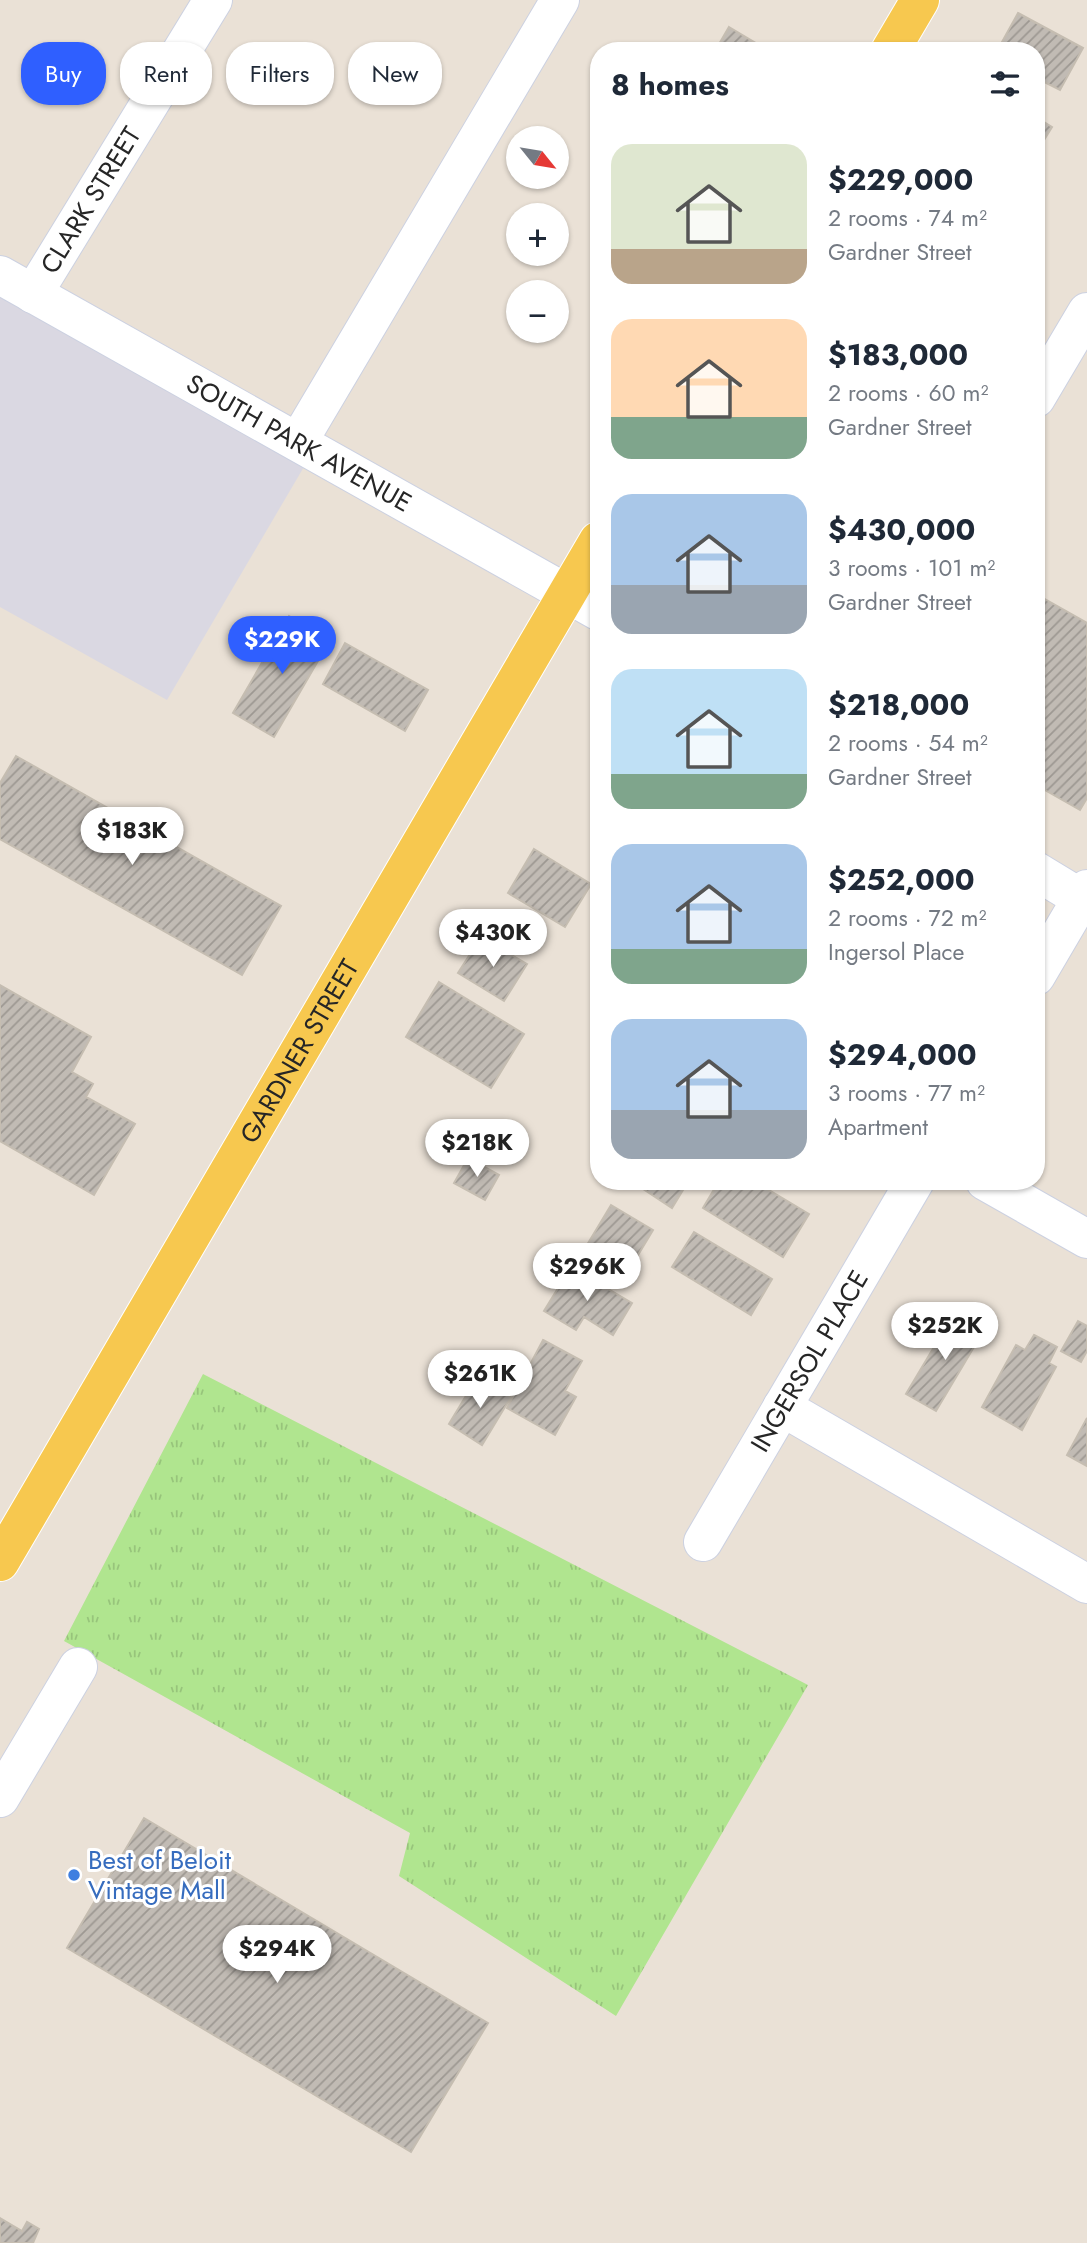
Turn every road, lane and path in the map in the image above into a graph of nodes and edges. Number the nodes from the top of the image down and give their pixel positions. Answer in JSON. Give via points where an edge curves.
{"nodes":[{"id":1,"x":213,"y":0,"type":"edge"},
{"id":2,"x":560,"y":0,"type":"edge"},
{"id":3,"x":920,"y":0,"type":"edge"},
{"id":4,"x":895,"y":42,"type":"edge"},
{"id":5,"x":0,"y":275,"type":"edge"},
{"id":6,"x":33,"y":294,"type":"junction"},
{"id":7,"x":1087,"y":312,"type":"edge"},
{"id":8,"x":1045,"y":383,"type":"edge"},
{"id":9,"x":298,"y":442,"type":"junction"},
{"id":10,"x":590,"y":574,"type":"edge"},
{"id":11,"x":583,"y":602,"type":"edge"},
{"id":12,"x":1045,"y":877,"type":"edge"},
{"id":13,"x":1085,"y":897,"type":"edge"},
{"id":14,"x":1045,"y":961,"type":"edge"},
{"id":15,"x":910,"y":1190,"type":"edge"},
{"id":16,"x":1001,"y":1190,"type":"edge"},
{"id":17,"x":1087,"y":1239,"type":"edge"},
{"id":18,"x":782,"y":1407,"type":"junction"},
{"id":19,"x":703,"y":1542,"type":"dead end"},
{"id":20,"x":0,"y":1563,"type":"edge"},
{"id":21,"x":1087,"y":1584,"type":"edge"},
{"id":22,"x":78,"y":1667,"type":"dead end"},
{"id":23,"x":0,"y":1798,"type":"edge"}],
"edges":[{"from":1,"to":6,"type":"street","name":"CLARK STREET"},
{"from":2,"to":9,"type":"street"},
{"from":3,"to":4,"type":"main road"},
{"from":5,"to":6,"type":"street","name":"SOUTH PARK AVENUE"},
{"from":6,"to":9,"type":"street","name":"SOUTH PARK AVENUE"},
{"from":7,"to":8,"type":"street"},
{"from":9,"to":11,"type":"street","name":"SOUTH PARK AVENUE"},
{"from":10,"to":11,"type":"main road","name":"GARDNER STREET"},
{"from":11,"to":20,"type":"main road","name":"GARDNER STREET"},
{"from":12,"to":13,"type":"street"},
{"from":13,"to":14,"type":"street"},
{"from":15,"to":18,"type":"street","name":"INGERSOL PLACE"},
{"from":16,"to":17,"type":"street"},
{"from":18,"to":19,"type":"street","name":"INGERSOL PLACE"},
{"from":18,"to":21,"type":"street"},
{"from":22,"to":23,"type":"street"}]}
